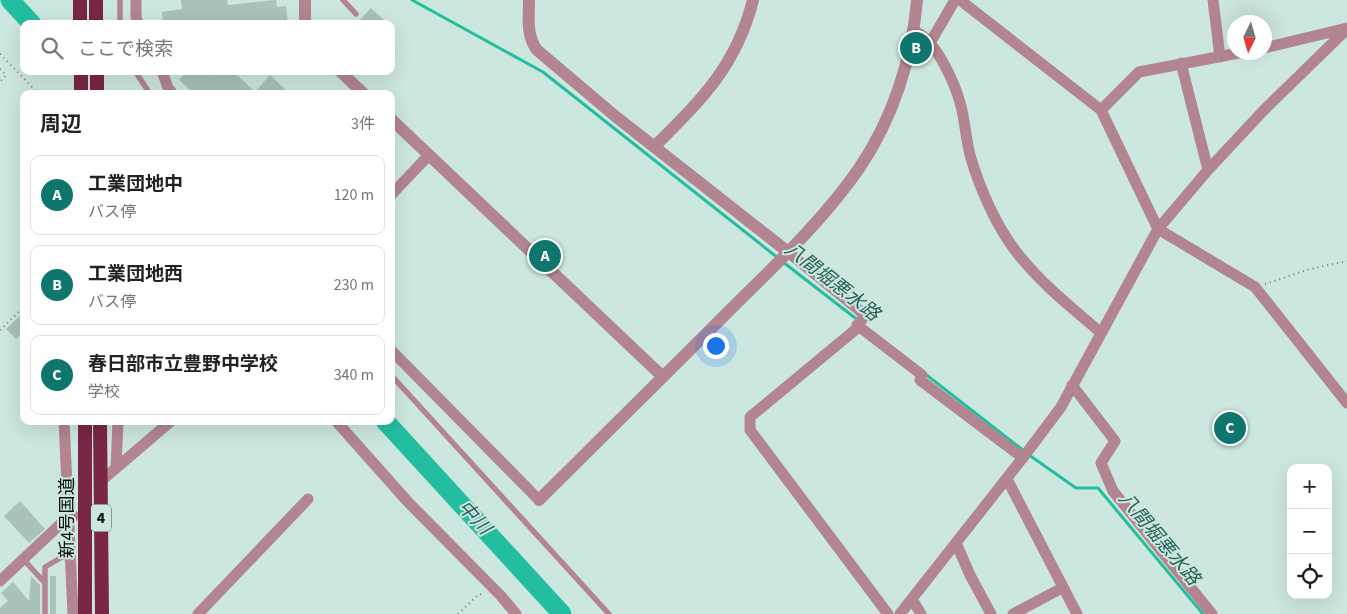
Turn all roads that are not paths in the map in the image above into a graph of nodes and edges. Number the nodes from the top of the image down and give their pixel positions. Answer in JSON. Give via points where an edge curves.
{"nodes":[{"id":1,"x":80,"y":0,"type":"edge"},
{"id":2,"x":96,"y":0,"type":"edge"},
{"id":3,"x":120,"y":0,"type":"edge"},
{"id":4,"x":136,"y":0,"type":"edge"},
{"id":5,"x":304,"y":0,"type":"edge"},
{"id":6,"x":343,"y":0,"type":"edge"},
{"id":7,"x":529,"y":0,"type":"edge"},
{"id":8,"x":752,"y":0,"type":"edge"},
{"id":9,"x":917,"y":0,"type":"edge"},
{"id":10,"x":955,"y":0,"type":"edge"},
{"id":11,"x":960,"y":0,"type":"edge"},
{"id":12,"x":1213,"y":0,"type":"edge"},
{"id":13,"x":356,"y":14,"type":"dead end"},
{"id":14,"x":80,"y":20,"type":"edge"},
{"id":15,"x":96,"y":20,"type":"edge"},
{"id":16,"x":120,"y":20,"type":"edge"},
{"id":17,"x":137,"y":20,"type":"edge"},
{"id":18,"x":305,"y":20,"type":"edge"},
{"id":19,"x":1347,"y":29,"type":"edge"},
{"id":20,"x":913,"y":30,"type":"junction"},
{"id":21,"x":930,"y":43,"type":"junction"},
{"id":22,"x":1272,"y":46,"type":"edge"},
{"id":23,"x":1227,"y":56,"type":"edge"},
{"id":24,"x":1220,"y":57,"type":"junction"},
{"id":25,"x":1181,"y":63,"type":"junction"},
{"id":26,"x":81,"y":75,"type":"edge"},
{"id":27,"x":97,"y":75,"type":"edge"},
{"id":28,"x":138,"y":75,"type":"edge"},
{"id":29,"x":163,"y":75,"type":"edge"},
{"id":30,"x":344,"y":75,"type":"edge"},
{"id":31,"x":81,"y":90,"type":"edge"},
{"id":32,"x":97,"y":90,"type":"edge"},
{"id":33,"x":147,"y":90,"type":"edge"},
{"id":34,"x":170,"y":90,"type":"edge"},
{"id":35,"x":360,"y":90,"type":"edge"},
{"id":36,"x":1101,"y":110,"type":"junction"},
{"id":37,"x":395,"y":124,"type":"edge"},
{"id":38,"x":654,"y":147,"type":"junction"},
{"id":39,"x":429,"y":155,"type":"junction"},
{"id":40,"x":1208,"y":170,"type":"junction"},
{"id":41,"x":395,"y":191,"type":"edge"},
{"id":42,"x":1158,"y":229,"type":"junction"},
{"id":43,"x":787,"y":253,"type":"junction"},
{"id":44,"x":860,"y":322,"type":"junction"},
{"id":45,"x":1101,"y":333,"type":"junction"},
{"id":46,"x":395,"y":354,"type":"edge"},
{"id":47,"x":663,"y":377,"type":"junction"},
{"id":48,"x":395,"y":379,"type":"edge"},
{"id":49,"x":1072,"y":385,"type":"junction"},
{"id":50,"x":1347,"y":403,"type":"edge"},
{"id":51,"x":64,"y":425,"type":"edge"},
{"id":52,"x":85,"y":425,"type":"edge"},
{"id":53,"x":100,"y":425,"type":"edge"},
{"id":54,"x":118,"y":425,"type":"edge"},
{"id":55,"x":165,"y":425,"type":"edge"},
{"id":56,"x":340,"y":425,"type":"edge"},
{"id":57,"x":1026,"y":454,"type":"junction"},
{"id":58,"x":116,"y":468,"type":"junction"},
{"id":59,"x":1007,"y":479,"type":"junction"},
{"id":60,"x":101,"y":482,"type":"junction"},
{"id":61,"x":308,"y":499,"type":"dead end"},
{"id":62,"x":540,"y":500,"type":"joint"},
{"id":63,"x":69,"y":516,"type":"junction"},
{"id":64,"x":86,"y":516,"type":"junction"},
{"id":65,"x":956,"y":543,"type":"junction"},
{"id":66,"x":23,"y":559,"type":"junction"},
{"id":67,"x":71,"y":559,"type":"junction"},
{"id":68,"x":0,"y":581,"type":"edge"},
{"id":69,"x":45,"y":583,"type":"junction"},
{"id":70,"x":1062,"y":588,"type":"junction"},
{"id":71,"x":912,"y":599,"type":"junction"},
{"id":72,"x":45,"y":614,"type":"edge"},
{"id":73,"x":73,"y":614,"type":"edge"},
{"id":74,"x":86,"y":614,"type":"edge"},
{"id":75,"x":102,"y":614,"type":"edge"},
{"id":76,"x":198,"y":614,"type":"edge"},
{"id":77,"x":516,"y":614,"type":"edge"},
{"id":78,"x":609,"y":614,"type":"edge"},
{"id":79,"x":888,"y":614,"type":"edge"},
{"id":80,"x":900,"y":614,"type":"edge"},
{"id":81,"x":921,"y":614,"type":"edge"},
{"id":82,"x":991,"y":614,"type":"edge"},
{"id":83,"x":1013,"y":614,"type":"edge"},
{"id":84,"x":1077,"y":614,"type":"edge"},
{"id":85,"x":1212,"y":614,"type":"edge"}],
"edges":[{"from":1,"to":14,"type":"highway"},
{"from":2,"to":15,"type":"highway"},
{"from":3,"to":16,"type":"lane"},
{"from":4,"to":17,"type":"street"},
{"from":5,"to":18,"type":"street"},
{"from":6,"to":13,"type":"lane"},
{"from":7,"to":38,"type":"street","via":[[530,35],[537,50]]},
{"from":8,"to":38,"type":"street","via":[[729,62],[700,102]]},
{"from":9,"to":20,"type":"street"},
{"from":10,"to":21,"type":"street"},
{"from":11,"to":36,"type":"street"},
{"from":12,"to":24,"type":"street"},
{"from":19,"to":22,"type":"street"},
{"from":19,"to":40,"type":"street"},
{"from":20,"to":21,"type":"street"},
{"from":20,"to":43,"type":"street","via":[[906,67],[881,131],[836,199]]},
{"from":21,"to":45,"type":"street","via":[[947,70],[960,104],[970,155],[999,226],[1022,260]]},
{"from":23,"to":24,"type":"street"},
{"from":24,"to":25,"type":"street"},
{"from":25,"to":36,"type":"street","via":[[1139,72]]},
{"from":25,"to":40,"type":"street"},
{"from":26,"to":31,"type":"highway"},
{"from":27,"to":32,"type":"highway"},
{"from":28,"to":33,"type":"lane"},
{"from":29,"to":34,"type":"street"},
{"from":30,"to":35,"type":"street"},
{"from":36,"to":42,"type":"street"},
{"from":37,"to":39,"type":"street"},
{"from":38,"to":43,"type":"street"},
{"from":39,"to":41,"type":"street"},
{"from":39,"to":47,"type":"street"},
{"from":40,"to":42,"type":"street"},
{"from":42,"to":45,"type":"street"},
{"from":42,"to":50,"type":"street","via":[[1255,287]]},
{"from":43,"to":44,"type":"street","via":[[865,315]]},
{"from":43,"to":47,"type":"street"},
{"from":44,"to":57,"type":"street","via":[[922,375],[920,380]]},
{"from":44,"to":79,"type":"street","via":[[855,330],[750,417],[750,430]]},
{"from":45,"to":49,"type":"street"},
{"from":46,"to":62,"type":"street"},
{"from":47,"to":62,"type":"street"},
{"from":48,"to":78,"type":"lane"},
{"from":49,"to":57,"type":"street","via":[[1061,407]]},
{"from":49,"to":85,"type":"street","via":[[1114,441],[1101,463],[1113,491]]},
{"from":51,"to":63,"type":"street"},
{"from":52,"to":64,"type":"highway","name":"新4号国道","number":"4"},
{"from":53,"to":60,"type":"highway","name":"新4号国道","number":"4"},
{"from":54,"to":58,"type":"street"},
{"from":55,"to":58,"type":"street"},
{"from":56,"to":77,"type":"street","via":[[408,502]]},
{"from":57,"to":59,"type":"street"},
{"from":58,"to":60,"type":"street"},
{"from":59,"to":65,"type":"street"},
{"from":59,"to":70,"type":"street"},
{"from":60,"to":75,"type":"highway","name":"新4号国道","number":"4"},
{"from":61,"to":76,"type":"street"},
{"from":63,"to":64,"type":"street"},
{"from":63,"to":66,"type":"street"},
{"from":63,"to":67,"type":"street"},
{"from":64,"to":74,"type":"highway","name":"新4号国道","number":"4"},
{"from":65,"to":71,"type":"street"},
{"from":65,"to":82,"type":"street"},
{"from":66,"to":68,"type":"street"},
{"from":66,"to":69,"type":"lane"},
{"from":67,"to":69,"type":"lane","via":[[62,557],[45,567]]},
{"from":67,"to":73,"type":"street"},
{"from":69,"to":72,"type":"lane"},
{"from":70,"to":83,"type":"street"},
{"from":70,"to":84,"type":"street"},
{"from":71,"to":80,"type":"street"},
{"from":71,"to":81,"type":"street"}]}
